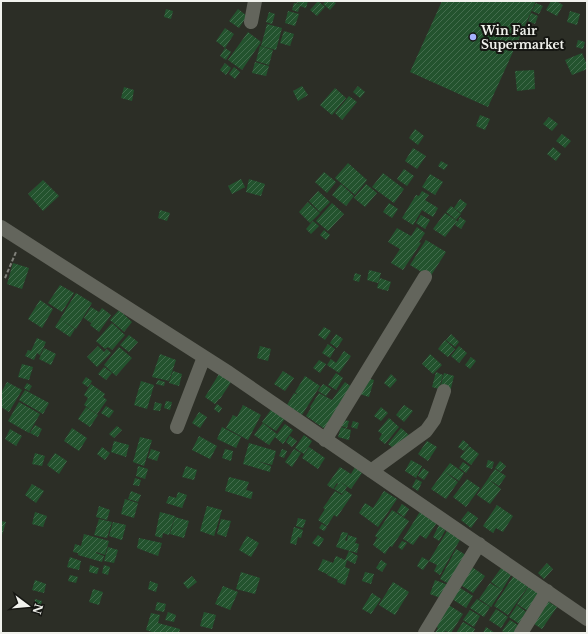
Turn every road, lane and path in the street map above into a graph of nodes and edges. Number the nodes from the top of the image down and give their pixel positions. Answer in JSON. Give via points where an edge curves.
{"nodes":[{"id":1,"x":255,"y":1,"type":"edge"},
{"id":2,"x":251,"y":22,"type":"dead end"},
{"id":3,"x":1,"y":227,"type":"edge"},
{"id":4,"x":25,"y":242,"type":"junction"},
{"id":5,"x":425,"y":277,"type":"dead end"},
{"id":6,"x":5,"y":278,"type":"dead end"},
{"id":7,"x":204,"y":357,"type":"junction"},
{"id":8,"x":444,"y":391,"type":"dead end"},
{"id":9,"x":177,"y":427,"type":"dead end"},
{"id":10,"x":325,"y":440,"type":"junction"},
{"id":11,"x":372,"y":471,"type":"junction"},
{"id":12,"x":479,"y":544,"type":"junction"},
{"id":13,"x":547,"y":591,"type":"junction"},
{"id":14,"x":587,"y":619,"type":"edge"},
{"id":15,"x":425,"y":633,"type":"edge"},
{"id":16,"x":521,"y":633,"type":"edge"}],
"edges":[{"from":1,"to":2,"type":"street"},
{"from":3,"to":4,"type":"street"},
{"from":4,"to":6,"type":"path","via":[[14,255]]},
{"from":4,"to":7,"type":"street"},
{"from":5,"to":10,"type":"street"},
{"from":7,"to":9,"type":"street"},
{"from":7,"to":10,"type":"street"},
{"from":8,"to":11,"type":"street","via":[[434,420],[426,431]]},
{"from":10,"to":11,"type":"street"},
{"from":11,"to":12,"type":"street"},
{"from":12,"to":13,"type":"street"},
{"from":12,"to":15,"type":"street"},
{"from":13,"to":14,"type":"street"},
{"from":13,"to":16,"type":"street"}]}
